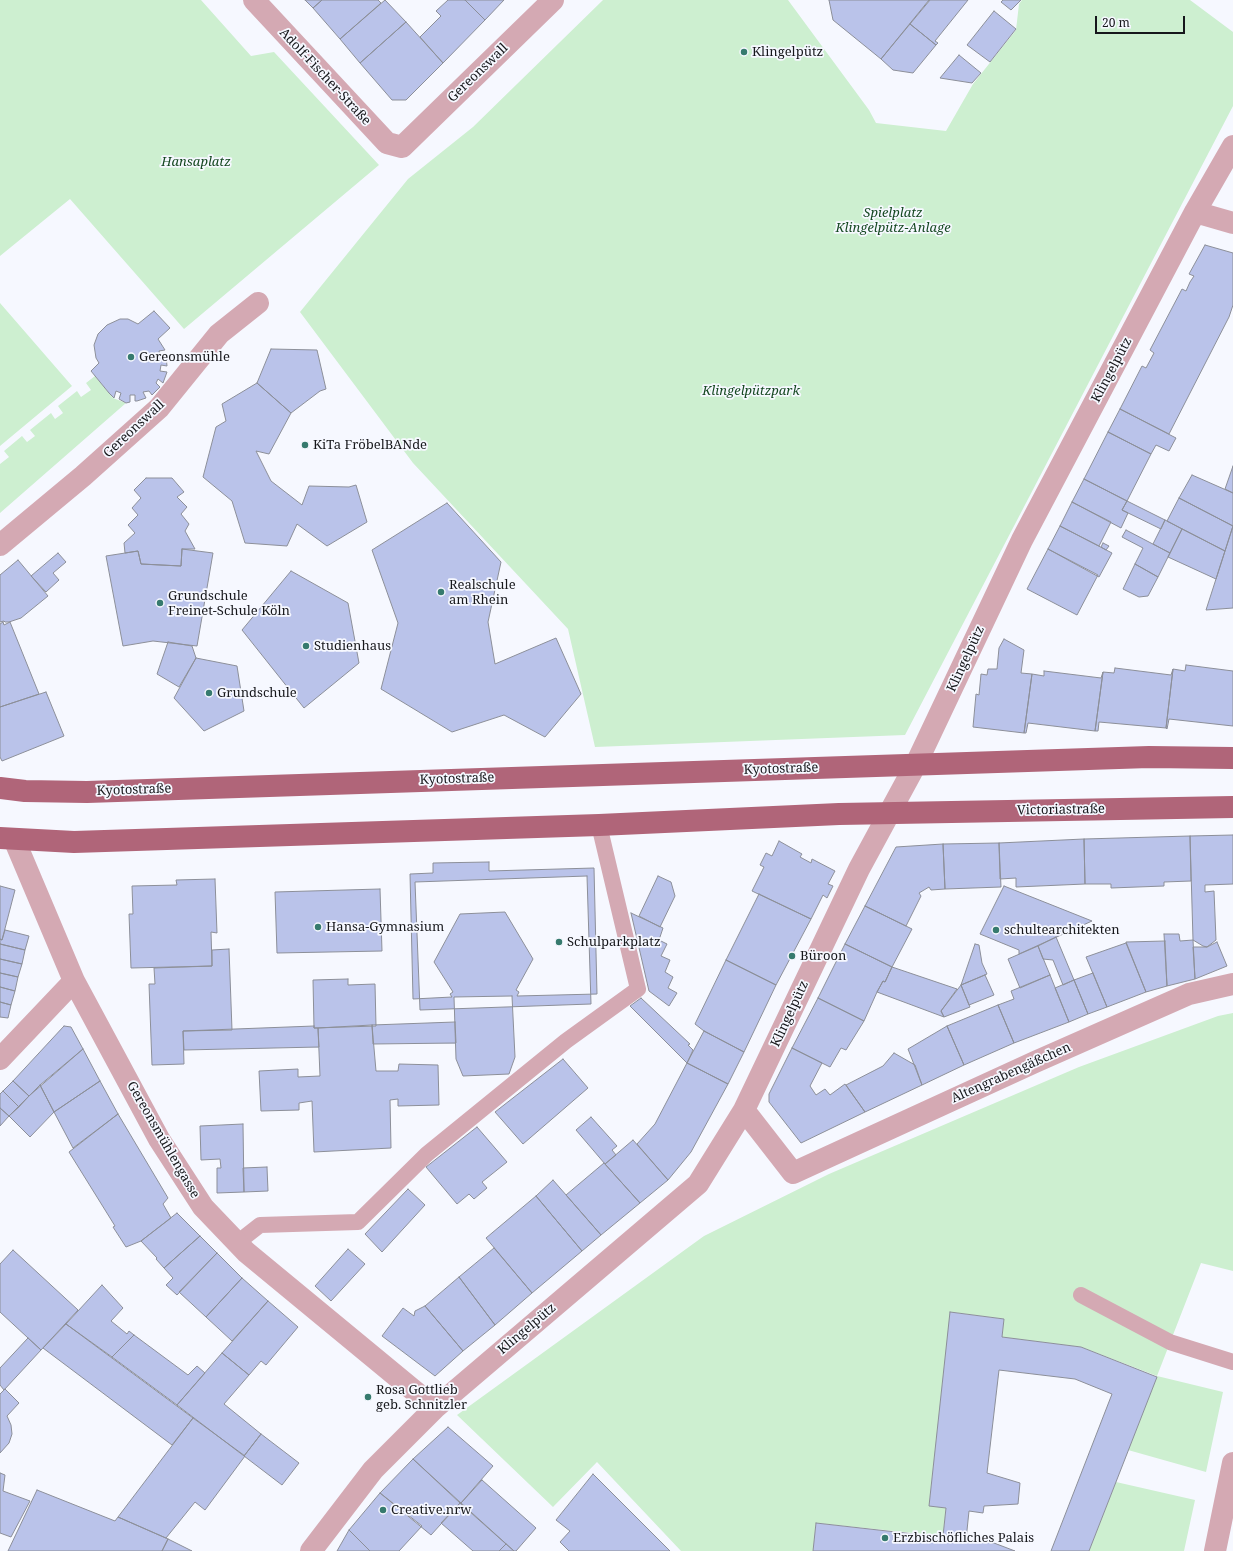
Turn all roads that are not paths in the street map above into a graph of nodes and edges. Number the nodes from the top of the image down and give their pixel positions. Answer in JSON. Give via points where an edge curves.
{"nodes":[{"id":1,"x":254,"y":0,"type":"edge"},
{"id":2,"x":553,"y":0,"type":"edge"},
{"id":3,"x":1233,"y":146,"type":"edge"},
{"id":4,"x":402,"y":147,"type":"joint"},
{"id":5,"x":1195,"y":212,"type":"junction"},
{"id":6,"x":1233,"y":223,"type":"edge"},
{"id":7,"x":258,"y":303,"type":"dead end"},
{"id":8,"x":0,"y":544,"type":"edge"},
{"id":9,"x":1233,"y":758,"type":"edge"},
{"id":10,"x":915,"y":766,"type":"junction"},
{"id":11,"x":0,"y":788,"type":"edge"},
{"id":12,"x":1233,"y":807,"type":"edge"},
{"id":13,"x":888,"y":814,"type":"junction"},
{"id":14,"x":599,"y":825,"type":"junction"},
{"id":15,"x":7,"y":839,"type":"edge"},
{"id":16,"x":74,"y":981,"type":"junction"},
{"id":17,"x":1233,"y":984,"type":"edge"},
{"id":18,"x":0,"y":1059,"type":"edge"},
{"id":19,"x":744,"y":1110,"type":"junction"},
{"id":20,"x":238,"y":1243,"type":"junction"},
{"id":21,"x":1081,"y":1295,"type":"dead end"},
{"id":22,"x":1233,"y":1362,"type":"edge"},
{"id":23,"x":435,"y":1408,"type":"junction"},
{"id":24,"x":1233,"y":1463,"type":"edge"},
{"id":25,"x":311,"y":1551,"type":"edge"},
{"id":26,"x":1215,"y":1551,"type":"edge"}],
"edges":[{"from":1,"to":4,"type":"street","name":"Adolf-Fischer-Straße","via":[[387,143]]},
{"from":2,"to":4,"type":"street","name":"Gereonswall"},
{"from":3,"to":5,"type":"street","name":"Klingelpütz"},
{"from":5,"to":6,"type":"street"},
{"from":5,"to":10,"type":"street","name":"Klingelpütz","via":[[1022,540]]},
{"from":7,"to":8,"type":"street","name":"Gereonswall","via":[[219,334],[159,408],[83,476]]},
{"from":9,"to":10,"type":"main road","via":[[1149,757]]},
{"from":10,"to":11,"type":"main road","name":"Kyotostraße","via":[[87,792]]},
{"from":10,"to":13,"type":"street","name":"Klingelpütz"},
{"from":12,"to":13,"type":"main road","name":"Victoriastraße"},
{"from":13,"to":14,"type":"main road"},
{"from":13,"to":19,"type":"street","name":"Klingelpütz"},
{"from":14,"to":15,"type":"main road","via":[[74,842]]},
{"from":14,"to":20,"type":"lane","via":[[638,989],[566,1041],[427,1154],[358,1222],[260,1225]]},
{"from":15,"to":16,"type":"street","name":"Gereonsmühlengasse"},
{"from":16,"to":18,"type":"street"},
{"from":16,"to":20,"type":"street","name":"Gereonsmühlengasse","via":[[159,1139],[203,1207]]},
{"from":17,"to":19,"type":"street","name":"Altengrabengäßchen","via":[[1189,994],[793,1173]]},
{"from":19,"to":23,"type":"street","name":"Klingelpütz","via":[[698,1184]]},
{"from":20,"to":23,"type":"street","name":"Gereonsmühlengasse","via":[[314,1310]]},
{"from":21,"to":22,"type":"lane","via":[[1170,1342]]},
{"from":23,"to":25,"type":"street","name":"Klingelpütz","via":[[373,1470]]},
{"from":24,"to":26,"type":"street"}]}
